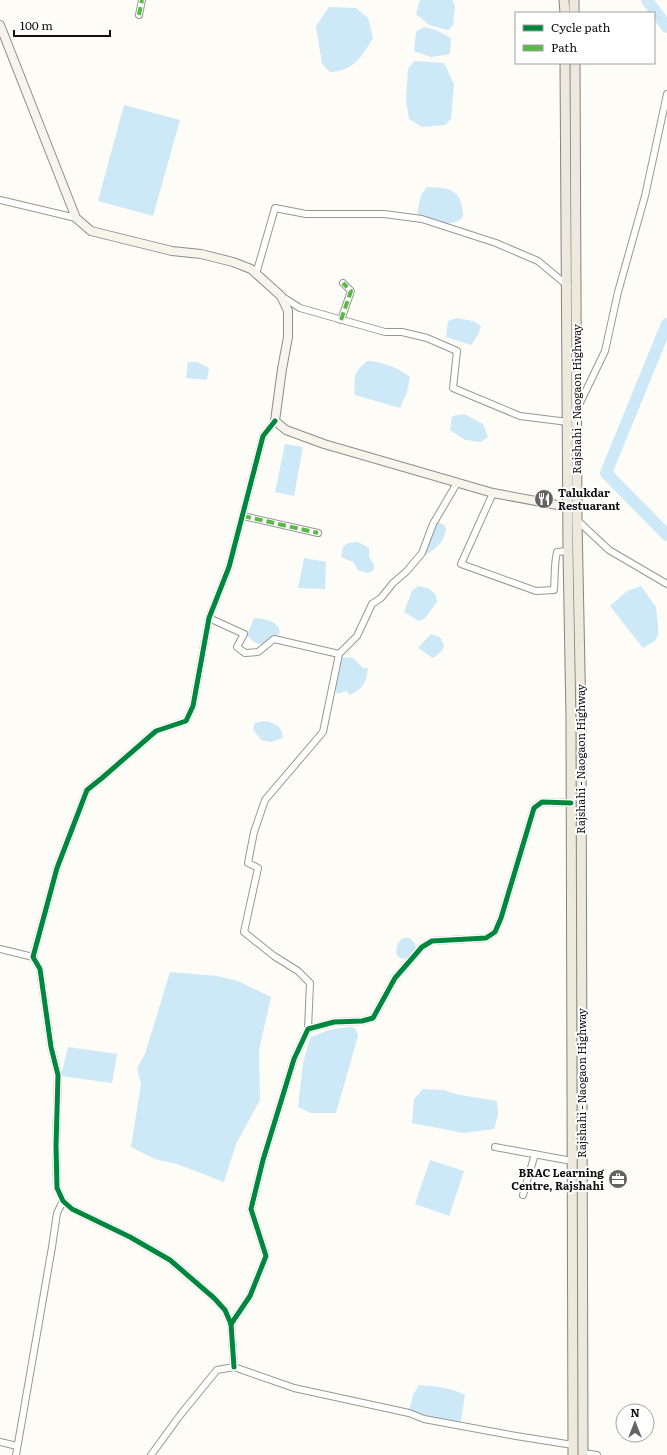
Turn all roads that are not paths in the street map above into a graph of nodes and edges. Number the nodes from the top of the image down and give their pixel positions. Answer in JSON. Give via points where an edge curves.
{"nodes":[{"id":1,"x":142,"y":0,"type":"edge"},
{"id":2,"x":564,"y":0,"type":"edge"},
{"id":3,"x":574,"y":0,"type":"edge"},
{"id":4,"x":565,"y":12,"type":"edge"},
{"id":5,"x":574,"y":12,"type":"edge"},
{"id":6,"x":139,"y":15,"type":"dead end"},
{"id":7,"x":0,"y":25,"type":"edge"},
{"id":8,"x":565,"y":64,"type":"edge"},
{"id":9,"x":575,"y":64,"type":"edge"},
{"id":10,"x":667,"y":94,"type":"edge"},
{"id":11,"x":571,"y":130,"type":"junction"},
{"id":12,"x":0,"y":200,"type":"edge"},
{"id":13,"x":76,"y":218,"type":"junction"},
{"id":14,"x":256,"y":274,"type":"junction"},
{"id":15,"x":343,"y":283,"type":"dead end"},
{"id":16,"x":568,"y":286,"type":"junction"},
{"id":17,"x":281,"y":296,"type":"junction"},
{"id":18,"x":341,"y":320,"type":"junction"},
{"id":19,"x":573,"y":385,"type":"junction"},
{"id":20,"x":577,"y":408,"type":"junction"},
{"id":21,"x":275,"y":421,"type":"junction"},
{"id":22,"x":568,"y":422,"type":"junction"},
{"id":23,"x":457,"y":483,"type":"junction"},
{"id":24,"x":493,"y":493,"type":"junction"},
{"id":25,"x":568,"y":507,"type":"junction"},
{"id":26,"x":243,"y":516,"type":"junction"},
{"id":27,"x":577,"y":520,"type":"junction"},
{"id":28,"x":318,"y":533,"type":"dead end"},
{"id":29,"x":568,"y":551,"type":"junction"},
{"id":30,"x":667,"y":584,"type":"edge"},
{"id":31,"x":579,"y":605,"type":"junction"},
{"id":32,"x":569,"y":606,"type":"junction"},
{"id":33,"x":208,"y":618,"type":"junction"},
{"id":34,"x":339,"y":654,"type":"junction"},
{"id":35,"x":571,"y":803,"type":"junction"},
{"id":36,"x":0,"y":949,"type":"edge"},
{"id":37,"x":33,"y":957,"type":"junction"},
{"id":38,"x":308,"y":1029,"type":"junction"},
{"id":39,"x":495,"y":1146,"type":"dead end"},
{"id":40,"x":535,"y":1154,"type":"junction"},
{"id":41,"x":572,"y":1161,"type":"junction"},
{"id":42,"x":523,"y":1195,"type":"dead end"},
{"id":43,"x":63,"y":1201,"type":"junction"},
{"id":44,"x":231,"y":1324,"type":"junction"},
{"id":45,"x":234,"y":1367,"type":"junction"},
{"id":46,"x":582,"y":1386,"type":"junction"},
{"id":47,"x":573,"y":1387,"type":"junction"},
{"id":48,"x":0,"y":1442,"type":"edge"},
{"id":49,"x":573,"y":1445,"type":"junction"},
{"id":50,"x":17,"y":1446,"type":"junction"},
{"id":51,"x":583,"y":1454,"type":"edge"},
{"id":52,"x":16,"y":1455,"type":"edge"},
{"id":53,"x":151,"y":1455,"type":"edge"},
{"id":54,"x":573,"y":1455,"type":"edge"},
{"id":55,"x":597,"y":1455,"type":"edge"}],
"edges":[{"from":1,"to":6,"type":"street"},
{"from":2,"to":4,"type":"main road"},
{"from":3,"to":5,"type":"main road"},
{"from":7,"to":13,"type":"main road"},
{"from":8,"to":11,"type":"main road","name":"Rajshahi - Naogaon Highway"},
{"from":9,"to":11,"type":"main road","name":"Rajshahi - Naogaon Highway"},
{"from":10,"to":20,"type":"street","via":[[645,196],[605,350]]},
{"from":11,"to":16,"type":"main road","name":"Rajshahi - Naogaon Highway"},
{"from":11,"to":19,"type":"main road","name":"Rajshahi - Naogaon Highway"},
{"from":12,"to":13,"type":"street"},
{"from":13,"to":14,"type":"main road","via":[[91,231],[172,251],[201,254],[232,262],[251,269]]},
{"from":14,"to":16,"type":"street","via":[[275,208],[306,214],[384,214],[422,219],[496,243],[538,261]]},
{"from":14,"to":17,"type":"main road"},
{"from":15,"to":18,"type":"street","via":[[351,291]]},
{"from":16,"to":19,"type":"main road","name":"Rajshahi - Naogaon Highway"},
{"from":17,"to":18,"type":"street","via":[[300,308]]},
{"from":17,"to":21,"type":"main road","via":[[288,311],[288,337]]},
{"from":18,"to":22,"type":"street","via":[[385,332],[402,332],[427,338],[457,351],[453,388],[520,416]]},
{"from":19,"to":20,"type":"main road","name":"Rajshahi - Naogaon Highway"},
{"from":19,"to":22,"type":"main road","name":"Rajshahi - Naogaon Highway"},
{"from":20,"to":27,"type":"main road","name":"Rajshahi - Naogaon Highway"},
{"from":21,"to":23,"type":"main road","via":[[286,430],[324,444]]},
{"from":21,"to":26,"type":"street","via":[[263,436]]},
{"from":22,"to":25,"type":"main road","name":"Rajshahi - Naogaon Highway"},
{"from":23,"to":24,"type":"main road"},
{"from":23,"to":34,"type":"street","via":[[433,524],[422,553],[381,598],[372,604],[357,636]]},
{"from":24,"to":25,"type":"main road"},
{"from":24,"to":29,"type":"street","via":[[461,564],[536,591],[554,590],[557,552]]},
{"from":25,"to":29,"type":"main road","name":"Rajshahi - Naogaon Highway"},
{"from":26,"to":28,"type":"street"},
{"from":26,"to":33,"type":"street","via":[[229,567]]},
{"from":27,"to":30,"type":"street","via":[[610,550]]},
{"from":27,"to":31,"type":"main road","name":"Rajshahi - Naogaon Highway"},
{"from":29,"to":32,"type":"main road","name":"Rajshahi - Naogaon Highway"},
{"from":31,"to":32,"type":"main road"},
{"from":31,"to":46,"type":"main road","name":"Rajshahi - Naogaon Highway"},
{"from":32,"to":35,"type":"main road","name":"Rajshahi - Naogaon Highway"},
{"from":33,"to":34,"type":"street","via":[[244,634],[237,647],[246,654],[258,652],[274,639]]},
{"from":33,"to":37,"type":"street","via":[[193,706],[186,721],[156,731],[86,790],[57,868]]},
{"from":34,"to":38,"type":"street","via":[[323,732],[265,800],[254,832],[248,863],[258,868],[244,932],[298,971],[310,983]]},
{"from":35,"to":38,"type":"street","via":[[542,802],[534,808],[501,918],[494,932],[486,938],[432,941],[422,947],[395,978],[373,1018],[334,1022]]},
{"from":35,"to":41,"type":"main road","name":"Rajshahi - Naogaon Highway"},
{"from":36,"to":37,"type":"street"},
{"from":37,"to":43,"type":"street","via":[[40,969],[45,1013],[58,1075],[57,1188]]},
{"from":38,"to":44,"type":"street","via":[[294,1059],[251,1209],[266,1256],[250,1296]]},
{"from":39,"to":40,"type":"street"},
{"from":40,"to":41,"type":"street"},
{"from":40,"to":42,"type":"street"},
{"from":41,"to":47,"type":"main road","name":"Rajshahi - Naogaon Highway"},
{"from":43,"to":44,"type":"street","via":[[72,1209],[170,1260],[214,1298],[225,1310]]},
{"from":43,"to":50,"type":"street","via":[[57,1213]]},
{"from":44,"to":45,"type":"street"},
{"from":45,"to":49,"type":"street","via":[[294,1388],[409,1413],[424,1419]]},
{"from":45,"to":53,"type":"street","via":[[217,1370]]},
{"from":46,"to":47,"type":"main road"},
{"from":46,"to":51,"type":"main road","name":"Rajshahi - Naogaon Highway"},
{"from":47,"to":49,"type":"main road","name":"Rajshahi - Naogaon Highway"},
{"from":48,"to":50,"type":"street"},
{"from":49,"to":54,"type":"main road","name":"Rajshahi - Naogaon Highway"},
{"from":50,"to":52,"type":"street"},
{"from":51,"to":55,"type":"street"}]}
